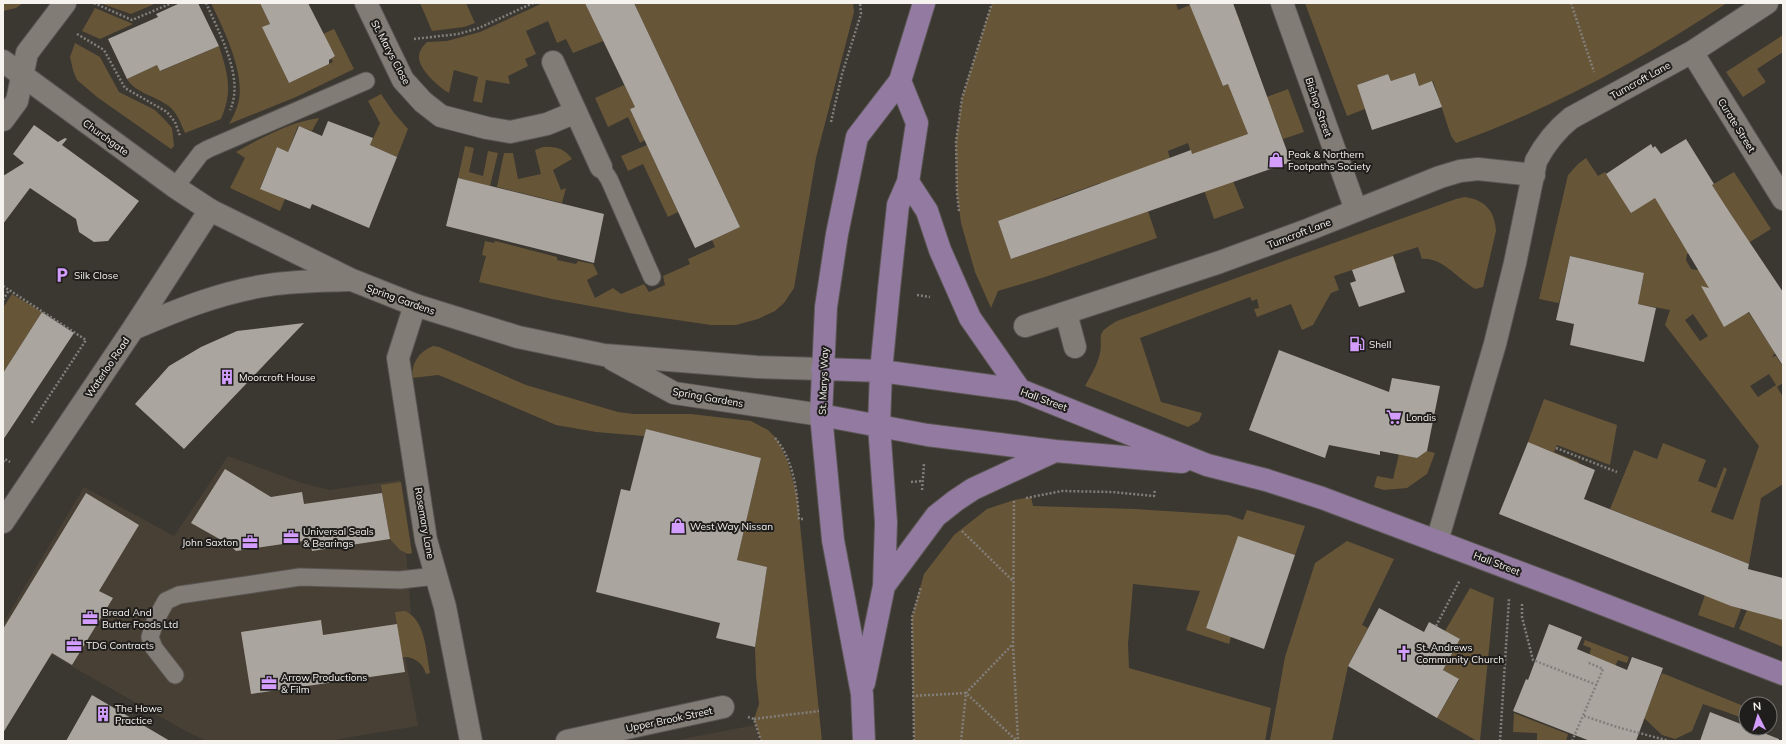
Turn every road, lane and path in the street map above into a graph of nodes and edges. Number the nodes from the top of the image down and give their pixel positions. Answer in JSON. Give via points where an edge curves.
{"nodes":[{"id":1,"x":94,"y":3,"type":"edge"},
{"id":2,"x":172,"y":3,"type":"edge"},
{"id":3,"x":206,"y":3,"type":"edge"},
{"id":4,"x":366,"y":3,"type":"edge"},
{"id":5,"x":533,"y":3,"type":"edge"},
{"id":6,"x":924,"y":3,"type":"edge"},
{"id":7,"x":992,"y":3,"type":"edge"},
{"id":8,"x":1282,"y":3,"type":"edge"},
{"id":9,"x":1571,"y":3,"type":"edge"},
{"id":10,"x":1767,"y":3,"type":"edge"},
{"id":11,"x":59,"y":11,"type":"edge"},
{"id":12,"x":384,"y":43,"type":"junction"},
{"id":13,"x":1692,"y":52,"type":"junction"},
{"id":14,"x":3,"y":61,"type":"edge"},
{"id":15,"x":553,"y":62,"type":"dead end"},
{"id":16,"x":22,"y":75,"type":"junction"},
{"id":17,"x":366,"y":81,"type":"dead end"},
{"id":18,"x":900,"y":81,"type":"junction"},
{"id":19,"x":1608,"y":97,"type":"junction"},
{"id":20,"x":576,"y":112,"type":"junction"},
{"id":21,"x":228,"y":116,"type":"dead end"},
{"id":22,"x":3,"y":120,"type":"edge"},
{"id":23,"x":181,"y":139,"type":"dead end"},
{"id":24,"x":601,"y":167,"type":"joint"},
{"id":25,"x":1534,"y":175,"type":"junction"},
{"id":26,"x":908,"y":182,"type":"junction"},
{"id":27,"x":175,"y":187,"type":"junction"},
{"id":28,"x":1783,"y":199,"type":"edge"},
{"id":29,"x":210,"y":210,"type":"junction"},
{"id":30,"x":1356,"y":210,"type":"junction"},
{"id":31,"x":960,"y":216,"type":"dead end"},
{"id":32,"x":652,"y":277,"type":"dead end"},
{"id":33,"x":352,"y":280,"type":"junction"},
{"id":34,"x":3,"y":286,"type":"edge"},
{"id":35,"x":9,"y":290,"type":"junction"},
{"id":36,"x":3,"y":300,"type":"edge"},
{"id":37,"x":415,"y":305,"type":"junction"},
{"id":38,"x":1066,"y":313,"type":"junction"},
{"id":39,"x":1025,"y":326,"type":"dead end"},
{"id":40,"x":133,"y":329,"type":"junction"},
{"id":41,"x":1075,"y":347,"type":"dead end"},
{"id":42,"x":604,"y":355,"type":"junction"},
{"id":43,"x":822,"y":369,"type":"junction"},
{"id":44,"x":881,"y":371,"type":"junction"},
{"id":45,"x":1020,"y":390,"type":"junction"},
{"id":46,"x":820,"y":415,"type":"junction"},
{"id":47,"x":31,"y":424,"type":"dead end"},
{"id":48,"x":879,"y":426,"type":"junction"},
{"id":49,"x":772,"y":435,"type":"dead end"},
{"id":50,"x":1556,"y":448,"type":"dead end"},
{"id":51,"x":1056,"y":451,"type":"junction"},
{"id":52,"x":1159,"y":460,"type":"junction"},
{"id":53,"x":3,"y":462,"type":"edge"},
{"id":54,"x":11,"y":462,"type":"dead end"},
{"id":55,"x":1207,"y":465,"type":"junction"},
{"id":56,"x":1617,"y":472,"type":"dead end"},
{"id":57,"x":1014,"y":500,"type":"junction"},
{"id":58,"x":1007,"y":502,"type":"dead end"},
{"id":59,"x":799,"y":519,"type":"dead end"},
{"id":60,"x":3,"y":522,"type":"edge"},
{"id":61,"x":966,"y":526,"type":"dead end"},
{"id":62,"x":960,"y":530,"type":"junction"},
{"id":63,"x":957,"y":532,"type":"dead end"},
{"id":64,"x":1437,"y":541,"type":"junction"},
{"id":65,"x":1462,"y":574,"type":"dead end"},
{"id":66,"x":436,"y":576,"type":"junction"},
{"id":67,"x":1013,"y":581,"type":"junction"},
{"id":68,"x":922,"y":582,"type":"dead end"},
{"id":69,"x":884,"y":586,"type":"junction"},
{"id":70,"x":1509,"y":599,"type":"dead end"},
{"id":71,"x":1522,"y":603,"type":"dead end"},
{"id":72,"x":1436,"y":626,"type":"dead end"},
{"id":73,"x":1013,"y":645,"type":"junction"},
{"id":74,"x":1587,"y":662,"type":"dead end"},
{"id":75,"x":1783,"y":674,"type":"edge"},
{"id":76,"x":175,"y":675,"type":"dead end"},
{"id":77,"x":1597,"y":685,"type":"junction"},
{"id":78,"x":966,"y":693,"type":"junction"},
{"id":79,"x":862,"y":694,"type":"junction"},
{"id":80,"x":912,"y":696,"type":"junction"},
{"id":81,"x":723,"y":707,"type":"dead end"},
{"id":82,"x":819,"y":710,"type":"dead end"},
{"id":83,"x":1584,"y":716,"type":"junction"},
{"id":84,"x":754,"y":719,"type":"dead end"},
{"id":85,"x":471,"y":741,"type":"edge"},
{"id":86,"x":567,"y":741,"type":"edge"},
{"id":87,"x":864,"y":741,"type":"edge"},
{"id":88,"x":914,"y":741,"type":"edge"},
{"id":89,"x":961,"y":741,"type":"edge"},
{"id":90,"x":1018,"y":741,"type":"edge"},
{"id":91,"x":1500,"y":741,"type":"edge"},
{"id":92,"x":1572,"y":741,"type":"edge"},
{"id":93,"x":1668,"y":741,"type":"edge"}],
"edges":[{"from":1,"to":2,"type":"path","via":[[132,20]]},
{"from":3,"to":21,"type":"path","via":[[228,52],[232,72],[234,94]]},
{"from":4,"to":12,"type":"street","name":"St. Marys Close"},
{"from":5,"to":12,"type":"path","via":[[479,28],[458,34]]},
{"from":6,"to":18,"type":"main road","name":"St. Marys Way"},
{"from":7,"to":31,"type":"path","via":[[962,98],[956,142]]},
{"from":8,"to":30,"type":"street","name":"Bishop Street"},
{"from":9,"to":19,"type":"path","via":[[1597,80]]},
{"from":10,"to":13,"type":"street","name":"Turncroft Lane"},
{"from":11,"to":16,"type":"street","via":[[27,53]]},
{"from":11,"to":23,"type":"path","via":[[104,50],[125,88],[168,112]]},
{"from":12,"to":20,"type":"street","name":"St. Marys Close","via":[[414,93],[433,110],[451,119],[510,132],[547,124]]},
{"from":13,"to":19,"type":"street","name":"Turncroft Lane"},
{"from":13,"to":28,"type":"street","name":"Curate Street"},
{"from":14,"to":16,"type":"street","name":"Churchgate"},
{"from":15,"to":20,"type":"street"},
{"from":16,"to":22,"type":"street","via":[[17,101]]},
{"from":16,"to":27,"type":"street","name":"Churchgate"},
{"from":17,"to":27,"type":"lane","via":[[208,149],[201,153]]},
{"from":18,"to":26,"type":"main road","name":"St. Marys Way","via":[[917,123]]},
{"from":18,"to":43,"type":"main road","name":"St. Marys Way","via":[[857,137],[826,308]]},
{"from":19,"to":25,"type":"street","name":"Turncroft Lane","via":[[1563,124],[1543,148],[1536,161]]},
{"from":20,"to":24,"type":"street"},
{"from":24,"to":32,"type":"lane","via":[[609,179]]},
{"from":25,"to":30,"type":"street","name":"Turncroft Lane","via":[[1478,169],[1460,171]]},
{"from":25,"to":64,"type":"street","name":"Turncroft Lane","via":[[1495,344]]},
{"from":26,"to":44,"type":"main road","name":"St. Marys Way","via":[[898,205]]},
{"from":26,"to":45,"type":"main road","via":[[926,211],[970,318]]},
{"from":27,"to":29,"type":"street","name":"Churchgate"},
{"from":29,"to":33,"type":"street","name":"Spring Gardens"},
{"from":29,"to":40,"type":"street","name":"Waterloo Road"},
{"from":30,"to":38,"type":"street","name":"Turncroft Lane","via":[[1220,262]]},
{"from":33,"to":37,"type":"street","name":"Spring Gardens"},
{"from":33,"to":40,"type":"street","via":[[291,282],[221,295]]},
{"from":34,"to":35,"type":"path"},
{"from":35,"to":36,"type":"path"},
{"from":35,"to":47,"type":"path","via":[[86,340]]},
{"from":37,"to":42,"type":"street","name":"Spring Gardens","via":[[518,337]]},
{"from":37,"to":66,"type":"street","name":"Rosemary Lane","via":[[398,358],[426,540]]},
{"from":38,"to":39,"type":"street","name":"Turncroft Lane"},
{"from":38,"to":41,"type":"street"},
{"from":40,"to":60,"type":"street","name":"Waterloo Road"},
{"from":42,"to":43,"type":"street","name":"Spring Gardens","via":[[757,367]]},
{"from":42,"to":46,"type":"street","name":"Spring Gardens","via":[[674,393]]},
{"from":43,"to":44,"type":"main road","name":"Hall Street"},
{"from":43,"to":46,"type":"main road","name":"St. Marys Way"},
{"from":44,"to":45,"type":"main road","name":"Hall Street"},
{"from":44,"to":48,"type":"main road","name":"St. Marys Way"},
{"from":45,"to":55,"type":"main road","name":"Hall Street"},
{"from":46,"to":48,"type":"main road","name":"Hall Street"},
{"from":46,"to":79,"type":"main road","name":"St. Marys Way","via":[[833,540]]},
{"from":48,"to":51,"type":"main road","name":"Hall Street"},
{"from":48,"to":69,"type":"main road","name":"St. Marys Way","via":[[886,522]]},
{"from":49,"to":59,"type":"path","via":[[789,460],[797,495]]},
{"from":50,"to":56,"type":"path"},
{"from":51,"to":52,"type":"main road","name":"Hall Street"},
{"from":51,"to":69,"type":"main road","via":[[973,489],[945,508],[936,516]]},
{"from":52,"to":55,"type":"main road","name":"Hall Street"},
{"from":52,"to":57,"type":"path","via":[[1154,496],[1062,491]]},
{"from":53,"to":54,"type":"path","via":[[5,459]]},
{"from":55,"to":64,"type":"main road","name":"Hall Street","via":[[1322,498]]},
{"from":57,"to":58,"type":"path"},
{"from":57,"to":67,"type":"path"},
{"from":61,"to":62,"type":"path"},
{"from":62,"to":63,"type":"path"},
{"from":62,"to":67,"type":"path"},
{"from":64,"to":75,"type":"main road","name":"Hall Street"},
{"from":65,"to":72,"type":"path"},
{"from":66,"to":76,"type":"lane","via":[[400,580],[300,577],[179,595],[166,601],[150,636],[154,648]]},
{"from":66,"to":85,"type":"street","name":"Rosemary Lane","via":[[445,607]]},
{"from":67,"to":73,"type":"path"},
{"from":68,"to":80,"type":"path","via":[[912,617]]},
{"from":69,"to":79,"type":"main road","name":"St. Marys Way"},
{"from":70,"to":91,"type":"path"},
{"from":71,"to":77,"type":"path","via":[[1522,617],[1533,660]]},
{"from":73,"to":78,"type":"path"},
{"from":73,"to":90,"type":"path"},
{"from":74,"to":77,"type":"path","via":[[1603,669]]},
{"from":77,"to":83,"type":"path"},
{"from":78,"to":80,"type":"path"},
{"from":78,"to":89,"type":"path"},
{"from":78,"to":90,"type":"path"},
{"from":79,"to":87,"type":"main road","name":"St. Marys Way"},
{"from":80,"to":88,"type":"path"},
{"from":81,"to":86,"type":"street","name":"Upper Brook Street"},
{"from":82,"to":84,"type":"path"},
{"from":83,"to":92,"type":"path"},
{"from":83,"to":93,"type":"path"}]}
